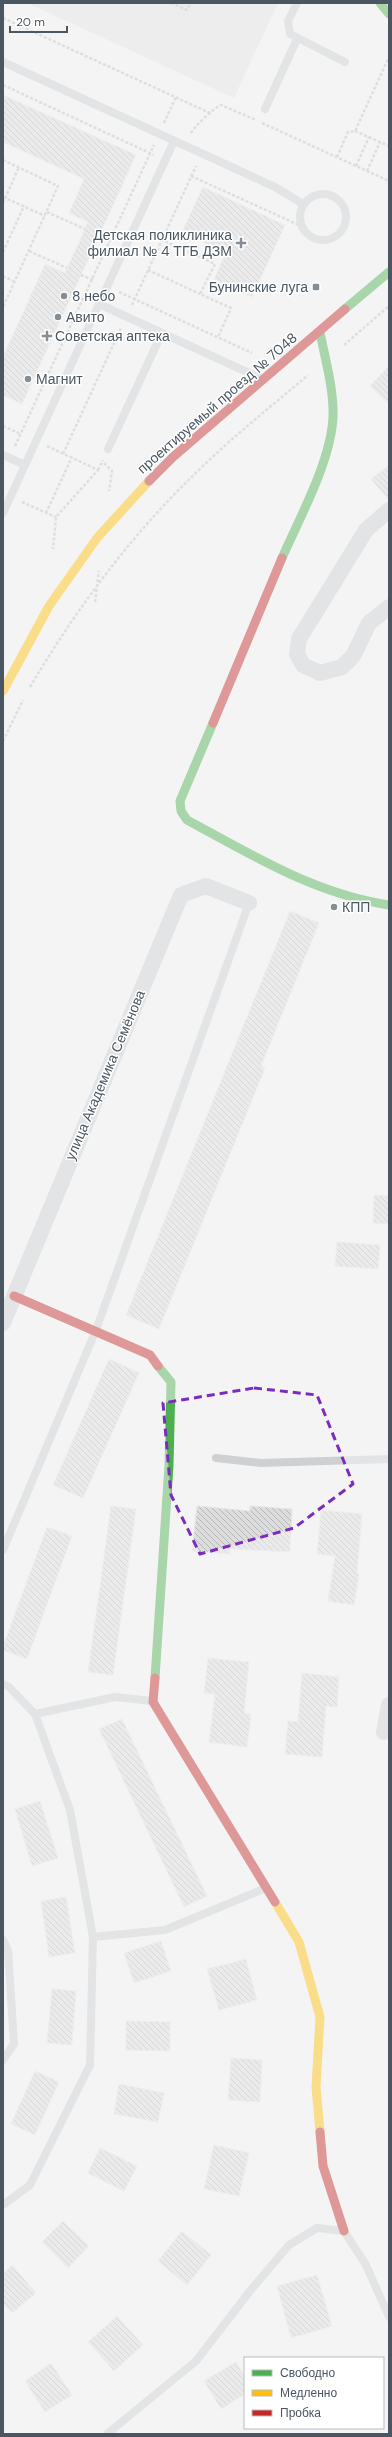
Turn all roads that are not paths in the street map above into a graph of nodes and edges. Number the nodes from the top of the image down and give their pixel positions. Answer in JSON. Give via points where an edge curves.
{"nodes":[{"id":1,"x":297,"y":3,"type":"edge"},
{"id":2,"x":380,"y":3,"type":"edge"},
{"id":3,"x":389,"y":14,"type":"edge"},
{"id":4,"x":297,"y":39,"type":"junction"},
{"id":5,"x":3,"y":62,"type":"edge"},
{"id":6,"x":345,"y":62,"type":"dead end"},
{"id":7,"x":265,"y":109,"type":"dead end"},
{"id":8,"x":174,"y":141,"type":"junction"},
{"id":9,"x":303,"y":204,"type":"junction"},
{"id":10,"x":389,"y":272,"type":"edge"},
{"id":11,"x":99,"y":304,"type":"junction"},
{"id":12,"x":162,"y":332,"type":"junction"},
{"id":13,"x":320,"y":332,"type":"junction"},
{"id":14,"x":264,"y":379,"type":"junction"},
{"id":15,"x":108,"y":449,"type":"dead end"},
{"id":16,"x":6,"y":456,"type":"edge"},
{"id":17,"x":25,"y":465,"type":"junction"},
{"id":18,"x":389,"y":510,"type":"edge"},
{"id":19,"x":3,"y":513,"type":"edge"},
{"id":20,"x":389,"y":607,"type":"edge"},
{"id":21,"x":3,"y":691,"type":"edge"},
{"id":22,"x":249,"y":903,"type":"joint"},
{"id":23,"x":389,"y":905,"type":"edge"},
{"id":24,"x":14,"y":1296,"type":"junction"},
{"id":25,"x":3,"y":1323,"type":"edge"},
{"id":26,"x":96,"y":1330,"type":"junction"},
{"id":27,"x":216,"y":1458,"type":"dead end"},
{"id":28,"x":389,"y":1459,"type":"edge"},
{"id":29,"x":3,"y":1550,"type":"edge"},
{"id":30,"x":3,"y":1684,"type":"edge"},
{"id":31,"x":153,"y":1702,"type":"junction"},
{"id":32,"x":389,"y":1704,"type":"edge"},
{"id":33,"x":35,"y":1714,"type":"junction"},
{"id":34,"x":384,"y":1732,"type":"dead end"},
{"id":35,"x":266,"y":1888,"type":"junction"},
{"id":36,"x":93,"y":1937,"type":"junction"},
{"id":37,"x":3,"y":1940,"type":"edge"},
{"id":38,"x":3,"y":2060,"type":"edge"},
{"id":39,"x":3,"y":2205,"type":"edge"},
{"id":40,"x":344,"y":2231,"type":"junction"},
{"id":41,"x":389,"y":2317,"type":"edge"},
{"id":42,"x":107,"y":2434,"type":"edge"}],
"edges":[{"from":1,"to":4,"type":"lane","via":[[287,29]]},
{"from":2,"to":3,"type":"street"},
{"from":4,"to":6,"type":"lane"},
{"from":4,"to":7,"type":"lane"},
{"from":5,"to":8,"type":"lane"},
{"from":8,"to":9,"type":"lane","via":[[282,190]]},
{"from":8,"to":11,"type":"lane"},
{"from":9,"to":9,"type":"lane","via":[[316,195],[331,195],[339,200],[345,209],[346,220],[343,229],[336,237],[316,240],[301,226],[300,211]]},
{"from":10,"to":13,"type":"street","name":"проектируемый проезд № 7048"},
{"from":11,"to":12,"type":"lane"},
{"from":11,"to":17,"type":"lane"},
{"from":12,"to":14,"type":"lane"},
{"from":12,"to":15,"type":"lane"},
{"from":13,"to":14,"type":"street","name":"проектируемый проезд № 7048"},
{"from":13,"to":23,"type":"street","via":[[331,387],[333,416],[327,452],[180,801],[181,811],[187,820],[305,881],[367,904]]},
{"from":14,"to":21,"type":"street","name":"проектируемый проезд № 7048","via":[[173,457],[126,504],[97,538],[49,606]]},
{"from":16,"to":17,"type":"lane"},
{"from":17,"to":19,"type":"lane"},
{"from":18,"to":20,"type":"street","via":[[366,530],[299,639],[298,654],[303,666],[320,673],[342,668],[353,656],[369,623]]},
{"from":22,"to":24,"type":"street","name":"улица Академика Семёнова","via":[[206,886],[181,894]]},
{"from":22,"to":26,"type":"lane"},
{"from":24,"to":25,"type":"street","name":"улица Академика Семёнова"},
{"from":24,"to":26,"type":"street"},
{"from":26,"to":29,"type":"lane"},
{"from":26,"to":31,"type":"street","via":[[150,1355],[171,1382],[169,1465]]},
{"from":27,"to":28,"type":"lane","via":[[261,1463]]},
{"from":30,"to":33,"type":"lane","via":[[10,1687]]},
{"from":31,"to":33,"type":"lane","via":[[115,1697]]},
{"from":31,"to":35,"type":"street"},
{"from":32,"to":34,"type":"street"},
{"from":33,"to":36,"type":"lane","via":[[70,1810]]},
{"from":35,"to":36,"type":"lane","via":[[165,1930]]},
{"from":35,"to":40,"type":"street","via":[[299,1942],[320,2017],[316,2087],[323,2166]]},
{"from":36,"to":39,"type":"lane","via":[[90,2065],[30,2185]]},
{"from":37,"to":38,"type":"lane","via":[[8,1950],[14,2044]]},
{"from":40,"to":41,"type":"lane","via":[[366,2265]]},
{"from":40,"to":42,"type":"lane","via":[[317,2228],[289,2246],[250,2291],[196,2361]]}]}
